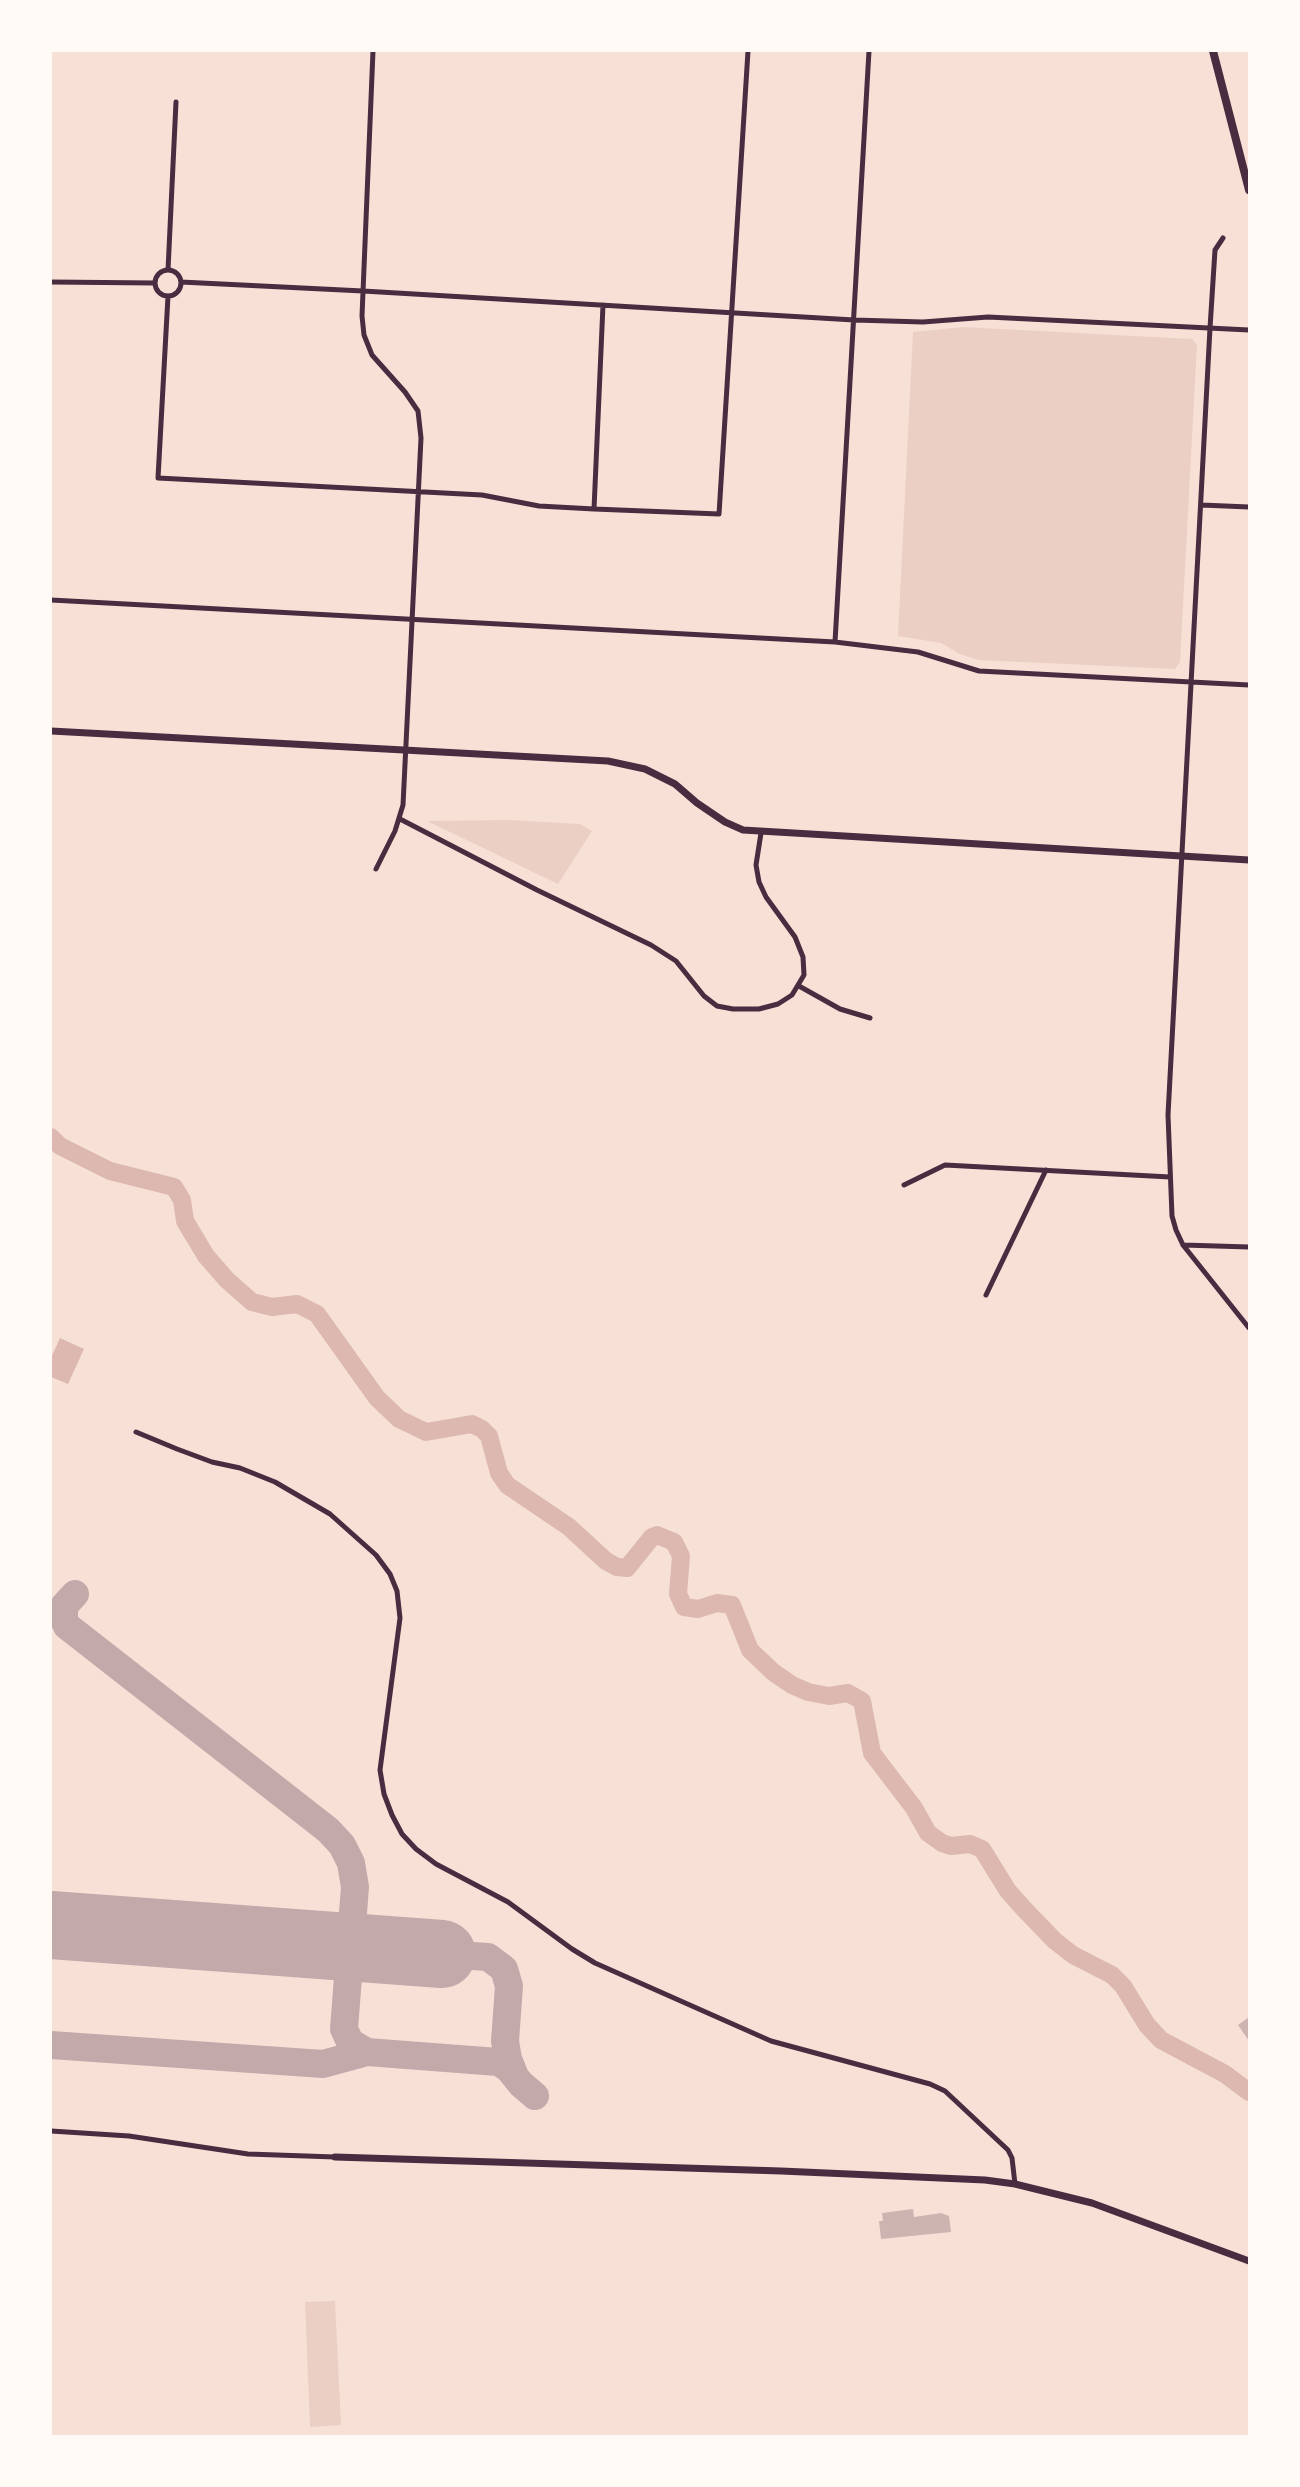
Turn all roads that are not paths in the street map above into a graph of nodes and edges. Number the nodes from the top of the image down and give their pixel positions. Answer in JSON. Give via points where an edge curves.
{"nodes":[{"id":1,"x":373,"y":51,"type":"edge"},
{"id":2,"x":748,"y":51,"type":"edge"},
{"id":3,"x":869,"y":51,"type":"edge"},
{"id":4,"x":1213,"y":51,"type":"edge"},
{"id":5,"x":176,"y":102,"type":"dead end"},
{"id":6,"x":1249,"y":190,"type":"edge"},
{"id":7,"x":1223,"y":238,"type":"dead end"},
{"id":8,"x":168,"y":270,"type":"junction"},
{"id":9,"x":51,"y":282,"type":"edge"},
{"id":10,"x":181,"y":282,"type":"junction"},
{"id":11,"x":155,"y":283,"type":"junction"},
{"id":12,"x":363,"y":290,"type":"junction"},
{"id":13,"x":168,"y":296,"type":"junction"},
{"id":14,"x":603,"y":306,"type":"junction"},
{"id":15,"x":731,"y":314,"type":"junction"},
{"id":16,"x":854,"y":320,"type":"junction"},
{"id":17,"x":1210,"y":328,"type":"junction"},
{"id":18,"x":1249,"y":330,"type":"edge"},
{"id":19,"x":420,"y":492,"type":"junction"},
{"id":20,"x":1201,"y":505,"type":"junction"},
{"id":21,"x":1249,"y":507,"type":"edge"},
{"id":22,"x":594,"y":509,"type":"junction"},
{"id":23,"x":51,"y":600,"type":"edge"},
{"id":24,"x":414,"y":620,"type":"junction"},
{"id":25,"x":835,"y":642,"type":"junction"},
{"id":26,"x":1190,"y":682,"type":"junction"},
{"id":27,"x":1249,"y":685,"type":"edge"},
{"id":28,"x":51,"y":731,"type":"edge"},
{"id":29,"x":407,"y":751,"type":"junction"},
{"id":30,"x":400,"y":819,"type":"junction"},
{"id":31,"x":761,"y":833,"type":"junction"},
{"id":32,"x":1182,"y":856,"type":"junction"},
{"id":33,"x":1249,"y":860,"type":"edge"},
{"id":34,"x":376,"y":869,"type":"dead end"},
{"id":35,"x":799,"y":986,"type":"junction"},
{"id":36,"x":870,"y":1018,"type":"dead end"},
{"id":37,"x":1046,"y":1170,"type":"junction"},
{"id":38,"x":1170,"y":1177,"type":"junction"},
{"id":39,"x":904,"y":1185,"type":"dead end"},
{"id":40,"x":1183,"y":1245,"type":"junction"},
{"id":41,"x":1249,"y":1247,"type":"edge"},
{"id":42,"x":986,"y":1295,"type":"dead end"},
{"id":43,"x":1249,"y":1328,"type":"edge"},
{"id":44,"x":136,"y":1432,"type":"dead end"},
{"id":45,"x":51,"y":2131,"type":"edge"},
{"id":46,"x":335,"y":2157,"type":"joint"},
{"id":47,"x":1015,"y":2184,"type":"junction"},
{"id":48,"x":1249,"y":2261,"type":"edge"}],
"edges":[{"from":1,"to":12,"type":"street"},
{"from":2,"to":15,"type":"street"},
{"from":3,"to":16,"type":"street"},
{"from":4,"to":6,"type":"main road"},
{"from":5,"to":8,"type":"street"},
{"from":7,"to":17,"type":"street","via":[[1215,250]]},
{"from":8,"to":10,"type":"street"},
{"from":8,"to":11,"type":"street","via":[[160,273]]},
{"from":9,"to":11,"type":"street"},
{"from":10,"to":12,"type":"street"},
{"from":10,"to":13,"type":"street","via":[[177,292]]},
{"from":11,"to":13,"type":"street","via":[[159,292]]},
{"from":12,"to":14,"type":"street"},
{"from":12,"to":19,"type":"street","via":[[362,316],[372,355],[418,411]]},
{"from":13,"to":19,"type":"street","via":[[158,478]]},
{"from":14,"to":15,"type":"street"},
{"from":14,"to":22,"type":"street"},
{"from":15,"to":16,"type":"street"},
{"from":15,"to":22,"type":"street","via":[[719,514]]},
{"from":16,"to":17,"type":"street","via":[[923,322],[988,317]]},
{"from":16,"to":25,"type":"street"},
{"from":17,"to":18,"type":"street"},
{"from":17,"to":20,"type":"street"},
{"from":19,"to":22,"type":"street"},
{"from":19,"to":24,"type":"street"},
{"from":20,"to":21,"type":"street"},
{"from":20,"to":26,"type":"street"},
{"from":23,"to":24,"type":"street"},
{"from":24,"to":25,"type":"street"},
{"from":24,"to":29,"type":"street"},
{"from":25,"to":26,"type":"street","via":[[918,652],[979,671]]},
{"from":26,"to":27,"type":"street"},
{"from":26,"to":32,"type":"street"},
{"from":28,"to":29,"type":"street"},
{"from":29,"to":30,"type":"street"},
{"from":29,"to":31,"type":"street","via":[[608,761],[645,769],[675,783],[725,822]]},
{"from":30,"to":34,"type":"street"},
{"from":30,"to":35,"type":"street","via":[[651,945],[676,961],[717,1006],[759,1009],[778,1004]]},
{"from":31,"to":32,"type":"street"},
{"from":31,"to":35,"type":"street","via":[[755,864],[759,882],[803,957]]},
{"from":32,"to":33,"type":"street"},
{"from":32,"to":38,"type":"street","via":[[1168,1115]]},
{"from":35,"to":36,"type":"street","via":[[840,1009]]},
{"from":37,"to":38,"type":"street"},
{"from":37,"to":39,"type":"street","via":[[946,1166]]},
{"from":37,"to":42,"type":"street"},
{"from":38,"to":40,"type":"street","via":[[1172,1216]]},
{"from":40,"to":41,"type":"street"},
{"from":40,"to":43,"type":"street"},
{"from":44,"to":47,"type":"street","via":[[275,1482],[330,1514],[376,1555],[390,1574],[400,1618],[380,1770],[392,1815],[416,1849],[508,1902],[595,1963],[771,2041],[945,2091],[1008,2150]]},
{"from":45,"to":46,"type":"street","via":[[129,2136],[247,2154]]},
{"from":46,"to":47,"type":"street"},
{"from":47,"to":48,"type":"street","via":[[1092,2203]]}]}
